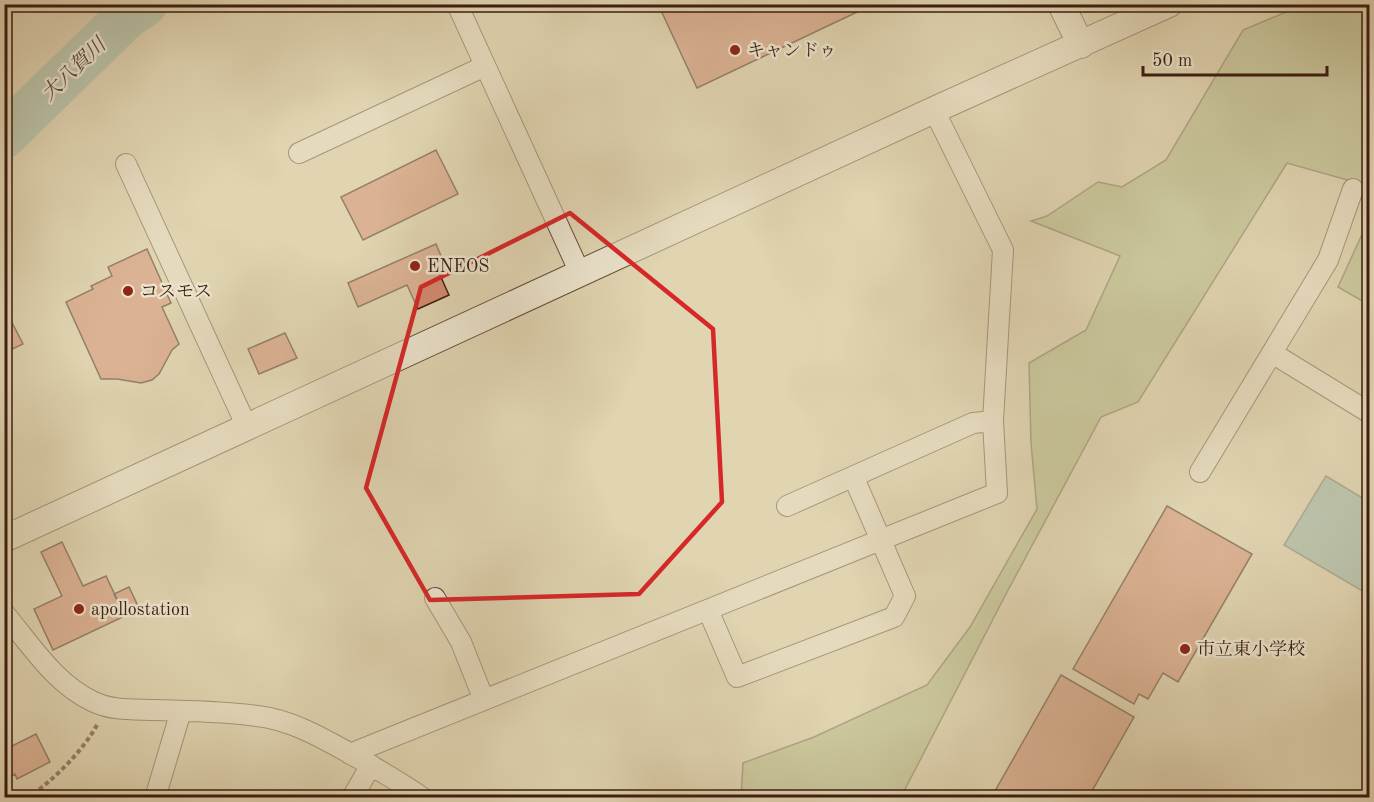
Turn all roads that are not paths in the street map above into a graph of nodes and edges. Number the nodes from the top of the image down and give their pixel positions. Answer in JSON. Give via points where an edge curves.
{"nodes":[{"id":1,"x":457,"y":4,"type":"edge"},
{"id":2,"x":1061,"y":4,"type":"edge"},
{"id":3,"x":1169,"y":4,"type":"edge"},
{"id":4,"x":1081,"y":45,"type":"junction"},
{"id":5,"x":485,"y":66,"type":"junction"},
{"id":6,"x":934,"y":110,"type":"junction"},
{"id":7,"x":299,"y":153,"type":"dead end"},
{"id":8,"x":126,"y":164,"type":"dead end"},
{"id":9,"x":1353,"y":189,"type":"dead end"},
{"id":10,"x":580,"y":273,"type":"junction"},
{"id":11,"x":1272,"y":353,"type":"junction"},
{"id":12,"x":1370,"y":413,"type":"edge"},
{"id":13,"x":993,"y":421,"type":"junction"},
{"id":14,"x":247,"y":427,"type":"junction"},
{"id":15,"x":1200,"y":472,"type":"dead end"},
{"id":16,"x":855,"y":476,"type":"junction"},
{"id":17,"x":787,"y":506,"type":"dead end"},
{"id":18,"x":4,"y":539,"type":"edge"},
{"id":19,"x":880,"y":540,"type":"junction"},
{"id":20,"x":435,"y":598,"type":"dead end"},
{"id":21,"x":708,"y":610,"type":"junction"},
{"id":22,"x":4,"y":613,"type":"edge"},
{"id":23,"x":484,"y":700,"type":"junction"},
{"id":24,"x":181,"y":711,"type":"junction"},
{"id":25,"x":350,"y":754,"type":"junction"},
{"id":26,"x":371,"y":765,"type":"junction"},
{"id":27,"x":154,"y":798,"type":"edge"},
{"id":28,"x":352,"y":798,"type":"edge"},
{"id":29,"x":423,"y":798,"type":"edge"}],
"edges":[{"from":1,"to":5,"type":"street"},
{"from":2,"to":4,"type":"street"},
{"from":3,"to":4,"type":"street"},
{"from":4,"to":6,"type":"street"},
{"from":5,"to":7,"type":"street"},
{"from":5,"to":10,"type":"street"},
{"from":6,"to":10,"type":"street"},
{"from":6,"to":13,"type":"street","via":[[1003,250]]},
{"from":8,"to":14,"type":"street"},
{"from":9,"to":11,"type":"street","via":[[1328,260]]},
{"from":10,"to":14,"type":"street"},
{"from":11,"to":12,"type":"street"},
{"from":11,"to":15,"type":"street"},
{"from":13,"to":16,"type":"street","via":[[973,423]]},
{"from":13,"to":19,"type":"street","via":[[997,493]]},
{"from":14,"to":18,"type":"street"},
{"from":16,"to":17,"type":"street"},
{"from":16,"to":19,"type":"street"},
{"from":19,"to":21,"type":"street"},
{"from":19,"to":21,"type":"street","via":[[905,596],[894,616],[737,677]]},
{"from":20,"to":23,"type":"street","via":[[461,642]]},
{"from":21,"to":23,"type":"street"},
{"from":22,"to":24,"type":"street","via":[[71,690],[113,709]]},
{"from":23,"to":25,"type":"street"},
{"from":24,"to":25,"type":"street","via":[[259,716],[284,722],[318,734]]},
{"from":24,"to":27,"type":"street"},
{"from":25,"to":26,"type":"street"},
{"from":26,"to":28,"type":"street"},
{"from":26,"to":29,"type":"street"}]}
